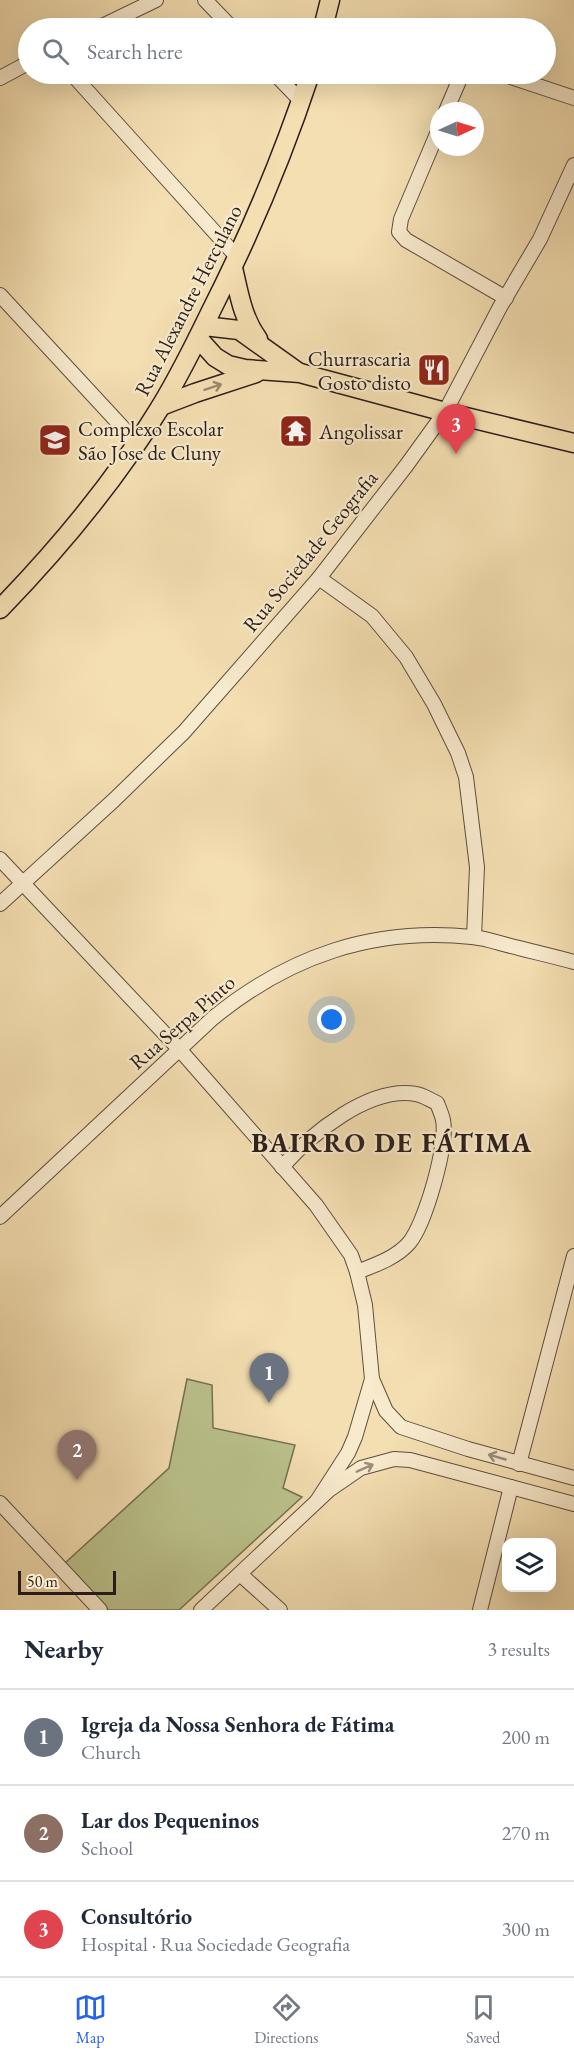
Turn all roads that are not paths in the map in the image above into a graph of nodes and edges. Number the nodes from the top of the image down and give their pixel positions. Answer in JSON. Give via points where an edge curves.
{"nodes":[{"id":1,"x":156,"y":0,"type":"edge"},
{"id":2,"x":205,"y":0,"type":"edge"},
{"id":3,"x":330,"y":0,"type":"edge"},
{"id":4,"x":119,"y":18,"type":"edge"},
{"id":5,"x":222,"y":18,"type":"edge"},
{"id":6,"x":326,"y":18,"type":"edge"},
{"id":7,"x":18,"y":68,"type":"edge"},
{"id":8,"x":0,"y":78,"type":"edge"},
{"id":9,"x":81,"y":84,"type":"edge"},
{"id":10,"x":285,"y":84,"type":"edge"},
{"id":11,"x":307,"y":84,"type":"edge"},
{"id":12,"x":458,"y":84,"type":"edge"},
{"id":13,"x":532,"y":84,"type":"edge"},
{"id":14,"x":574,"y":98,"type":"edge"},
{"id":15,"x":301,"y":101,"type":"junction"},
{"id":16,"x":450,"y":102,"type":"edge"},
{"id":17,"x":430,"y":150,"type":"edge"},
{"id":18,"x":574,"y":165,"type":"edge"},
{"id":19,"x":235,"y":263,"type":"junction"},
{"id":20,"x":0,"y":295,"type":"edge"},
{"id":21,"x":506,"y":298,"type":"junction"},
{"id":22,"x":201,"y":332,"type":"junction"},
{"id":23,"x":266,"y":350,"type":"junction"},
{"id":24,"x":265,"y":370,"type":"junction"},
{"id":25,"x":300,"y":373,"type":"junction"},
{"id":26,"x":161,"y":406,"type":"junction"},
{"id":27,"x":445,"y":412,"type":"junction"},
{"id":28,"x":137,"y":442,"type":"junction"},
{"id":29,"x":574,"y":443,"type":"edge"},
{"id":30,"x":319,"y":578,"type":"junction"},
{"id":31,"x":0,"y":609,"type":"edge"},
{"id":32,"x":0,"y":859,"type":"edge"},
{"id":33,"x":22,"y":883,"type":"junction"},
{"id":34,"x":0,"y":904,"type":"edge"},
{"id":35,"x":474,"y":937,"type":"junction"},
{"id":36,"x":574,"y":962,"type":"edge"},
{"id":37,"x":180,"y":1050,"type":"junction"},
{"id":38,"x":282,"y":1167,"type":"junction"},
{"id":39,"x":0,"y":1217,"type":"edge"},
{"id":40,"x":574,"y":1256,"type":"edge"},
{"id":41,"x":357,"y":1272,"type":"junction"},
{"id":42,"x":372,"y":1379,"type":"junction"},
{"id":43,"x":519,"y":1464,"type":"junction"},
{"id":44,"x":574,"y":1478,"type":"edge"},
{"id":45,"x":512,"y":1487,"type":"junction"},
{"id":46,"x":317,"y":1500,"type":"junction"},
{"id":47,"x":0,"y":1503,"type":"edge"},
{"id":48,"x":574,"y":1504,"type":"edge"},
{"id":49,"x":240,"y":1574,"type":"junction"},
{"id":50,"x":100,"y":1610,"type":"edge"},
{"id":51,"x":201,"y":1610,"type":"edge"},
{"id":52,"x":280,"y":1610,"type":"edge"},
{"id":53,"x":480,"y":1610,"type":"edge"}],
"edges":[{"from":1,"to":4,"type":"street"},
{"from":2,"to":5,"type":"street"},
{"from":3,"to":6,"type":"main road"},
{"from":7,"to":8,"type":"street"},
{"from":9,"to":19,"type":"street"},
{"from":10,"to":15,"type":"street"},
{"from":11,"to":15,"type":"main road","name":"Rua Alexandre Herculano"},
{"from":12,"to":16,"type":"street"},
{"from":13,"to":14,"type":"street"},
{"from":15,"to":19,"type":"main road","name":"Rua Alexandre Herculano"},
{"from":17,"to":21,"type":"street","via":[[399,232],[406,240]]},
{"from":18,"to":21,"type":"street","name":"Rua Sociedade Geografia","via":[[540,239]]},
{"from":19,"to":22,"type":"main road","name":"Rua Alexandre Herculano"},
{"from":19,"to":23,"type":"main road","via":[[247,321]]},
{"from":20,"to":28,"type":"street"},
{"from":21,"to":27,"type":"street","name":"Rua Sociedade Geografia"},
{"from":22,"to":23,"type":"main road","via":[[239,330]]},
{"from":22,"to":24,"type":"main road","via":[[215,357],[228,365]]},
{"from":22,"to":26,"type":"main road","name":"Rua Alexandre Herculano"},
{"from":23,"to":25,"type":"main road"},
{"from":24,"to":25,"type":"main road"},
{"from":26,"to":24,"type":"main road","one_way":true},
{"from":25,"to":27,"type":"main road"},
{"from":26,"to":28,"type":"main road","name":"Rua Alexandre Herculano"},
{"from":27,"to":29,"type":"main road"},
{"from":27,"to":30,"type":"street","name":"Rua Sociedade Geografia"},
{"from":28,"to":31,"type":"main road","name":"Rua Alexandre Herculano","via":[[72,531]]},
{"from":30,"to":33,"type":"street","name":"Rua Sociedade Geografia","via":[[184,732]]},
{"from":30,"to":35,"type":"street","via":[[372,616],[406,657],[458,753],[466,777],[477,867]]},
{"from":32,"to":33,"type":"street"},
{"from":33,"to":34,"type":"street","name":"Rua Sociedade Geografia"},
{"from":33,"to":37,"type":"street"},
{"from":35,"to":36,"type":"street","name":"Rua Serpa Pinto"},
{"from":35,"to":37,"type":"street","name":"Rua Serpa Pinto","via":[[435,934],[383,938],[315,957],[239,996]]},
{"from":37,"to":38,"type":"street"},
{"from":37,"to":39,"type":"street","name":"Rua Serpa Pinto"},
{"from":38,"to":41,"type":"street","via":[[334,1229]]},
{"from":38,"to":41,"type":"street","via":[[348,1111],[401,1094],[416,1094],[437,1103],[444,1121],[440,1163],[420,1222],[409,1242],[389,1258]]},
{"from":40,"to":43,"type":"street"},
{"from":41,"to":42,"type":"street"},
{"from":43,"to":42,"type":"street","one_way":true,"via":[[401,1427],[386,1411]]},
{"from":42,"to":46,"type":"street","via":[[348,1453]]},
{"from":43,"to":44,"type":"street"},
{"from":46,"to":45,"type":"street","one_way":true,"via":[[361,1468],[394,1459]]},
{"from":45,"to":48,"type":"street"},
{"from":45,"to":53,"type":"street"},
{"from":46,"to":49,"type":"street"},
{"from":47,"to":50,"type":"street"},
{"from":49,"to":51,"type":"street"},
{"from":49,"to":52,"type":"street"}]}
